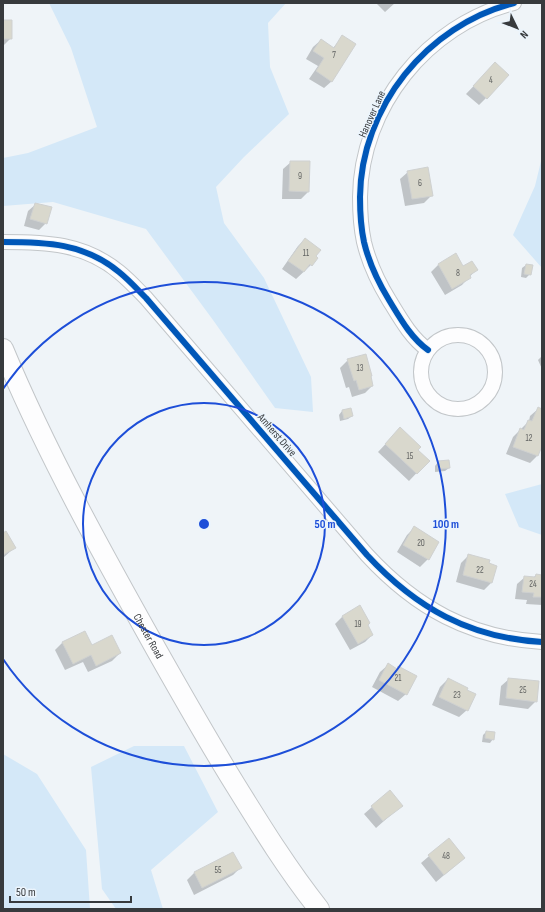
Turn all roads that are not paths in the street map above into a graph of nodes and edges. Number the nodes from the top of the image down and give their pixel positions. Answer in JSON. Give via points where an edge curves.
{"nodes":[{"id":1,"x":514,"y":3,"type":"edge"},
{"id":2,"x":3,"y":242,"type":"edge"},
{"id":3,"x":3,"y":349,"type":"edge"},
{"id":4,"x":428,"y":350,"type":"junction"},
{"id":5,"x":542,"y":642,"type":"edge"},
{"id":6,"x":319,"y":909,"type":"edge"}],
"edges":[{"from":1,"to":4,"type":"street","name":"Hanover Lane","via":[[490,10],[458,26],[417,60],[385,103],[366,153],[360,206],[364,242],[375,275],[393,306],[413,336]]},
{"from":2,"to":5,"type":"street","name":"Amherst Drive","via":[[36,242],[74,248],[95,256],[119,272],[151,304],[367,555],[401,588],[433,610],[462,624],[507,638]]},
{"from":3,"to":6,"type":"main road","name":"Chester Road","via":[[50,452],[193,716],[270,841]]},
{"from":4,"to":4,"type":"street","via":[[422,363],[421,377],[426,391],[435,402],[448,408],[462,409],[476,405],[487,395],[494,382],[495,367],[490,354],[481,343],[468,336],[453,335],[439,340]]}]}
